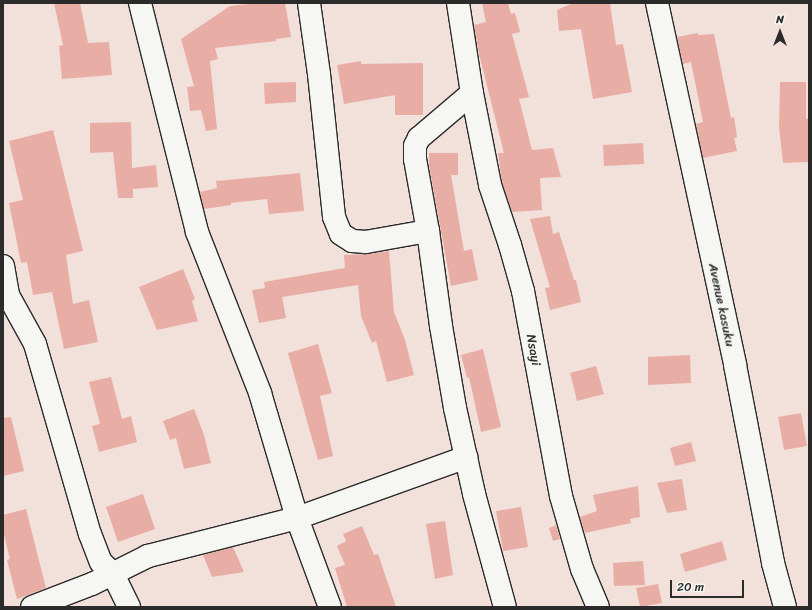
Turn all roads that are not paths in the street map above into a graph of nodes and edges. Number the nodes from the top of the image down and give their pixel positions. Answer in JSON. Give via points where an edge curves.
{"nodes":[{"id":1,"x":140,"y":3,"type":"edge"},
{"id":2,"x":309,"y":3,"type":"edge"},
{"id":3,"x":458,"y":3,"type":"edge"},
{"id":4,"x":657,"y":3,"type":"edge"},
{"id":5,"x":472,"y":93,"type":"junction"},
{"id":6,"x":428,"y":231,"type":"junction"},
{"id":7,"x":3,"y":266,"type":"edge"},
{"id":8,"x":466,"y":457,"type":"junction"},
{"id":9,"x":297,"y":518,"type":"junction"},
{"id":10,"x":112,"y":574,"type":"junction"},
{"id":11,"x":32,"y":607,"type":"edge"},
{"id":12,"x":129,"y":607,"type":"edge"},
{"id":13,"x":330,"y":607,"type":"edge"},
{"id":14,"x":505,"y":607,"type":"edge"},
{"id":15,"x":598,"y":607,"type":"edge"},
{"id":16,"x":785,"y":607,"type":"edge"}],
"edges":[{"from":1,"to":9,"type":"street","via":[[197,232],[260,393]]},
{"from":2,"to":6,"type":"street","via":[[334,217],[341,234],[352,241],[366,242]]},
{"from":3,"to":5,"type":"street","name":"Nsayi"},
{"from":4,"to":16,"type":"street","name":"Avenue kasuku","via":[[734,365],[773,564]]},
{"from":5,"to":6,"type":"street","via":[[426,131],[415,146]]},
{"from":5,"to":15,"type":"street","name":"Nsayi","via":[[490,185],[523,291],[561,496],[582,569]]},
{"from":6,"to":8,"type":"street","via":[[442,334]]},
{"from":7,"to":10,"type":"street","via":[[8,294],[35,344],[90,534],[101,562]]},
{"from":8,"to":9,"type":"street"},
{"from":8,"to":14,"type":"street"},
{"from":9,"to":10,"type":"street","via":[[164,550]]},
{"from":9,"to":13,"type":"street"},
{"from":10,"to":11,"type":"street"},
{"from":10,"to":12,"type":"street"}]}
